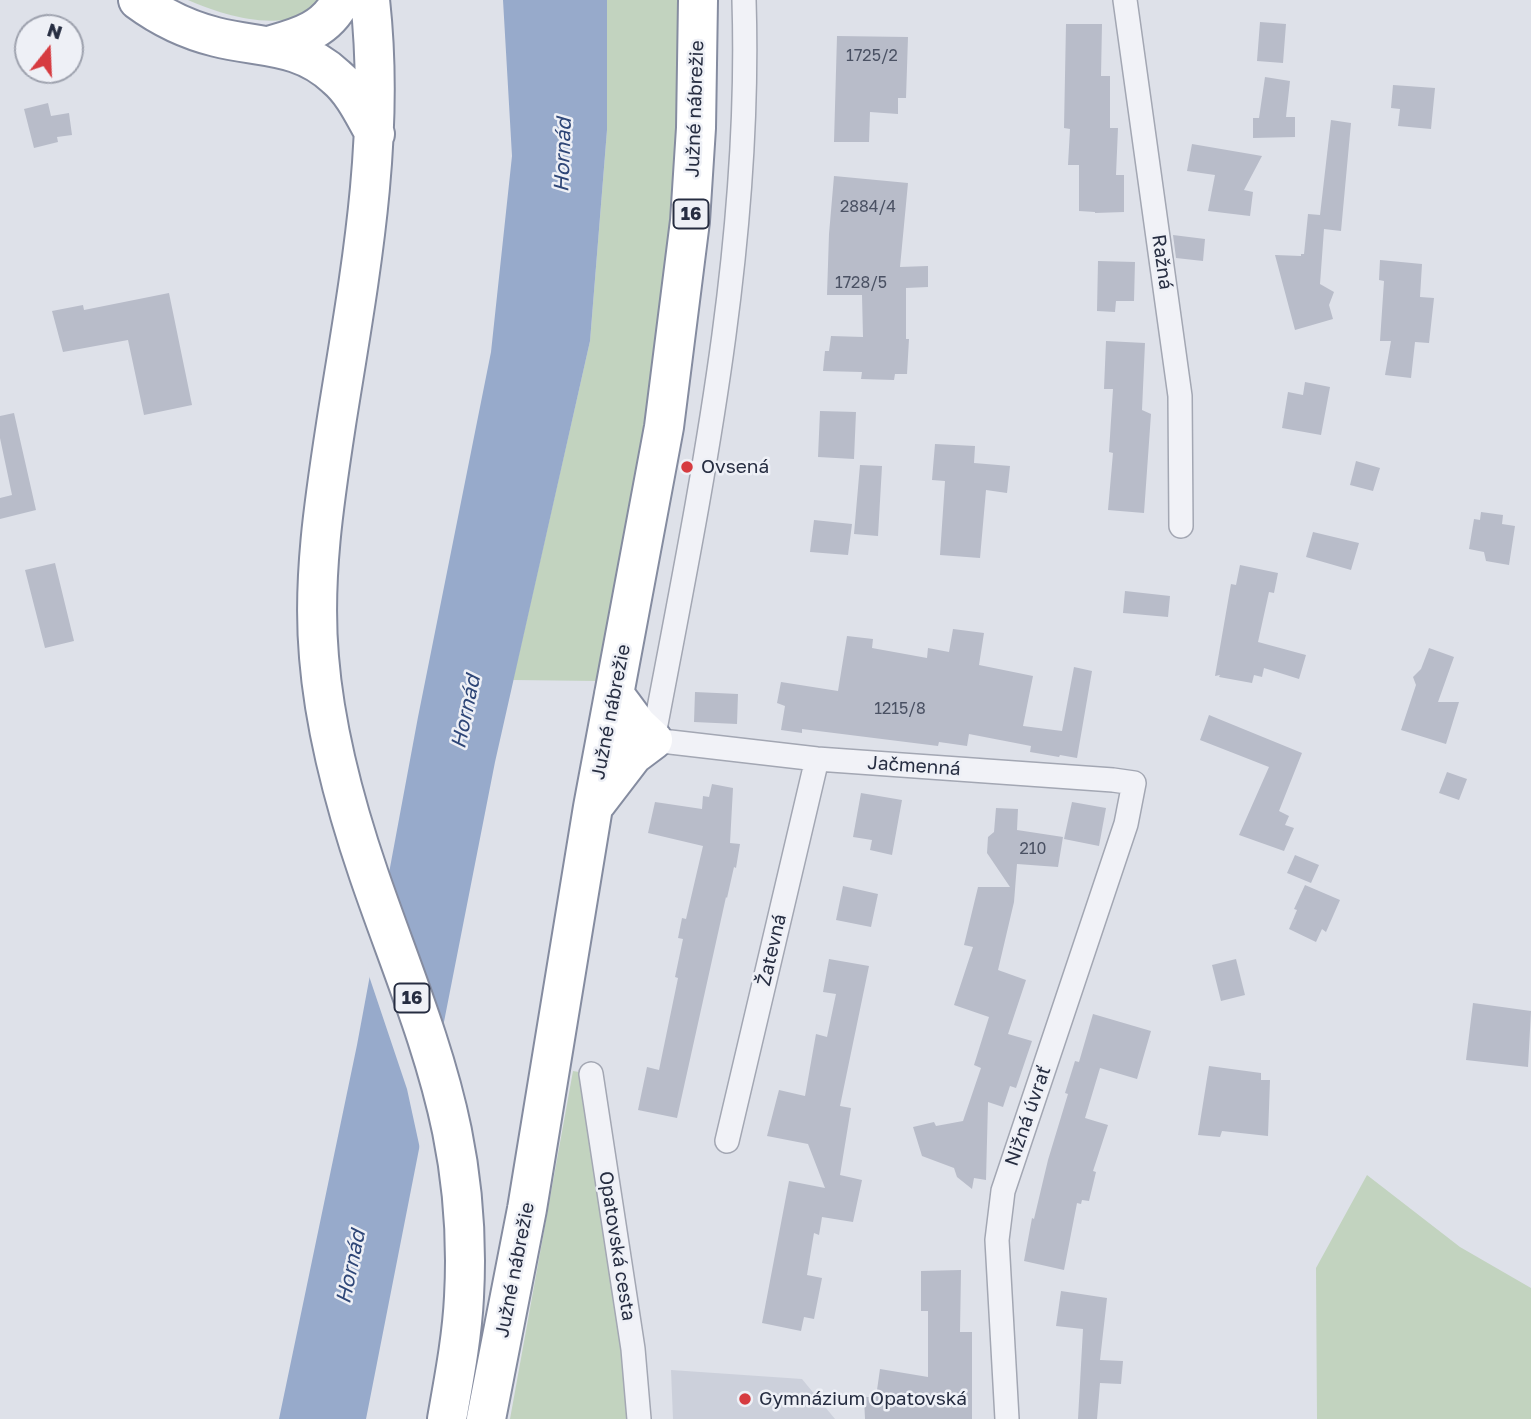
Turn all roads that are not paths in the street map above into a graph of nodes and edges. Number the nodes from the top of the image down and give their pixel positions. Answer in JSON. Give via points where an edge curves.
{"nodes":[{"id":1,"x":138,"y":0,"type":"edge"},
{"id":2,"x":341,"y":0,"type":"edge"},
{"id":3,"x":370,"y":0,"type":"edge"},
{"id":4,"x":698,"y":0,"type":"edge"},
{"id":5,"x":744,"y":0,"type":"edge"},
{"id":6,"x":1125,"y":0,"type":"edge"},
{"id":7,"x":272,"y":45,"type":"junction"},
{"id":8,"x":375,"y":134,"type":"junction"},
{"id":9,"x":1181,"y":526,"type":"dead end"},
{"id":10,"x":614,"y":694,"type":"junction"},
{"id":11,"x":653,"y":740,"type":"junction"},
{"id":12,"x":817,"y":759,"type":"junction"},
{"id":13,"x":593,"y":807,"type":"junction"},
{"id":14,"x":1126,"y":824,"type":"joint"},
{"id":15,"x":591,"y":1074,"type":"dead end"},
{"id":16,"x":727,"y":1141,"type":"dead end"},
{"id":17,"x":447,"y":1419,"type":"edge"},
{"id":18,"x":486,"y":1419,"type":"edge"},
{"id":19,"x":639,"y":1419,"type":"edge"},
{"id":20,"x":1007,"y":1419,"type":"edge"}],
"edges":[{"from":1,"to":7,"type":"highway","via":[[194,30]]},
{"from":2,"to":7,"type":"highway","via":[[318,27]]},
{"from":3,"to":8,"type":"highway","number":"16"},
{"from":4,"to":10,"type":"highway","name":"Južné nábrežie","number":"16","via":[[690,221],[677,332]]},
{"from":5,"to":11,"type":"street","via":[[743,136],[720,372]]},
{"from":6,"to":9,"type":"street","name":"Ražná","via":[[1180,396]]},
{"from":7,"to":8,"type":"highway","via":[[324,66],[338,78]]},
{"from":8,"to":17,"type":"highway","number":"16","via":[[361,265],[328,484],[318,588],[319,657],[349,814],[418,1013],[458,1164],[464,1298]]},
{"from":10,"to":11,"type":"highway"},
{"from":10,"to":13,"type":"highway","name":"Južné nábrežie","number":"16"},
{"from":11,"to":12,"type":"street","name":"Jačmenná"},
{"from":11,"to":13,"type":"highway","via":[[633,755]]},
{"from":12,"to":14,"type":"street","name":"Jačmenná","via":[[1134,783]]},
{"from":12,"to":16,"type":"street","name":"Žatevná"},
{"from":13,"to":18,"type":"highway","name":"Južné nábrežie","number":"16","via":[[527,1209]]},
{"from":14,"to":20,"type":"street","name":"Nižná úvrať","via":[[1003,1191],[997,1240]]},
{"from":15,"to":19,"type":"street","name":"Opatovská cesta","via":[[633,1349]]}]}
